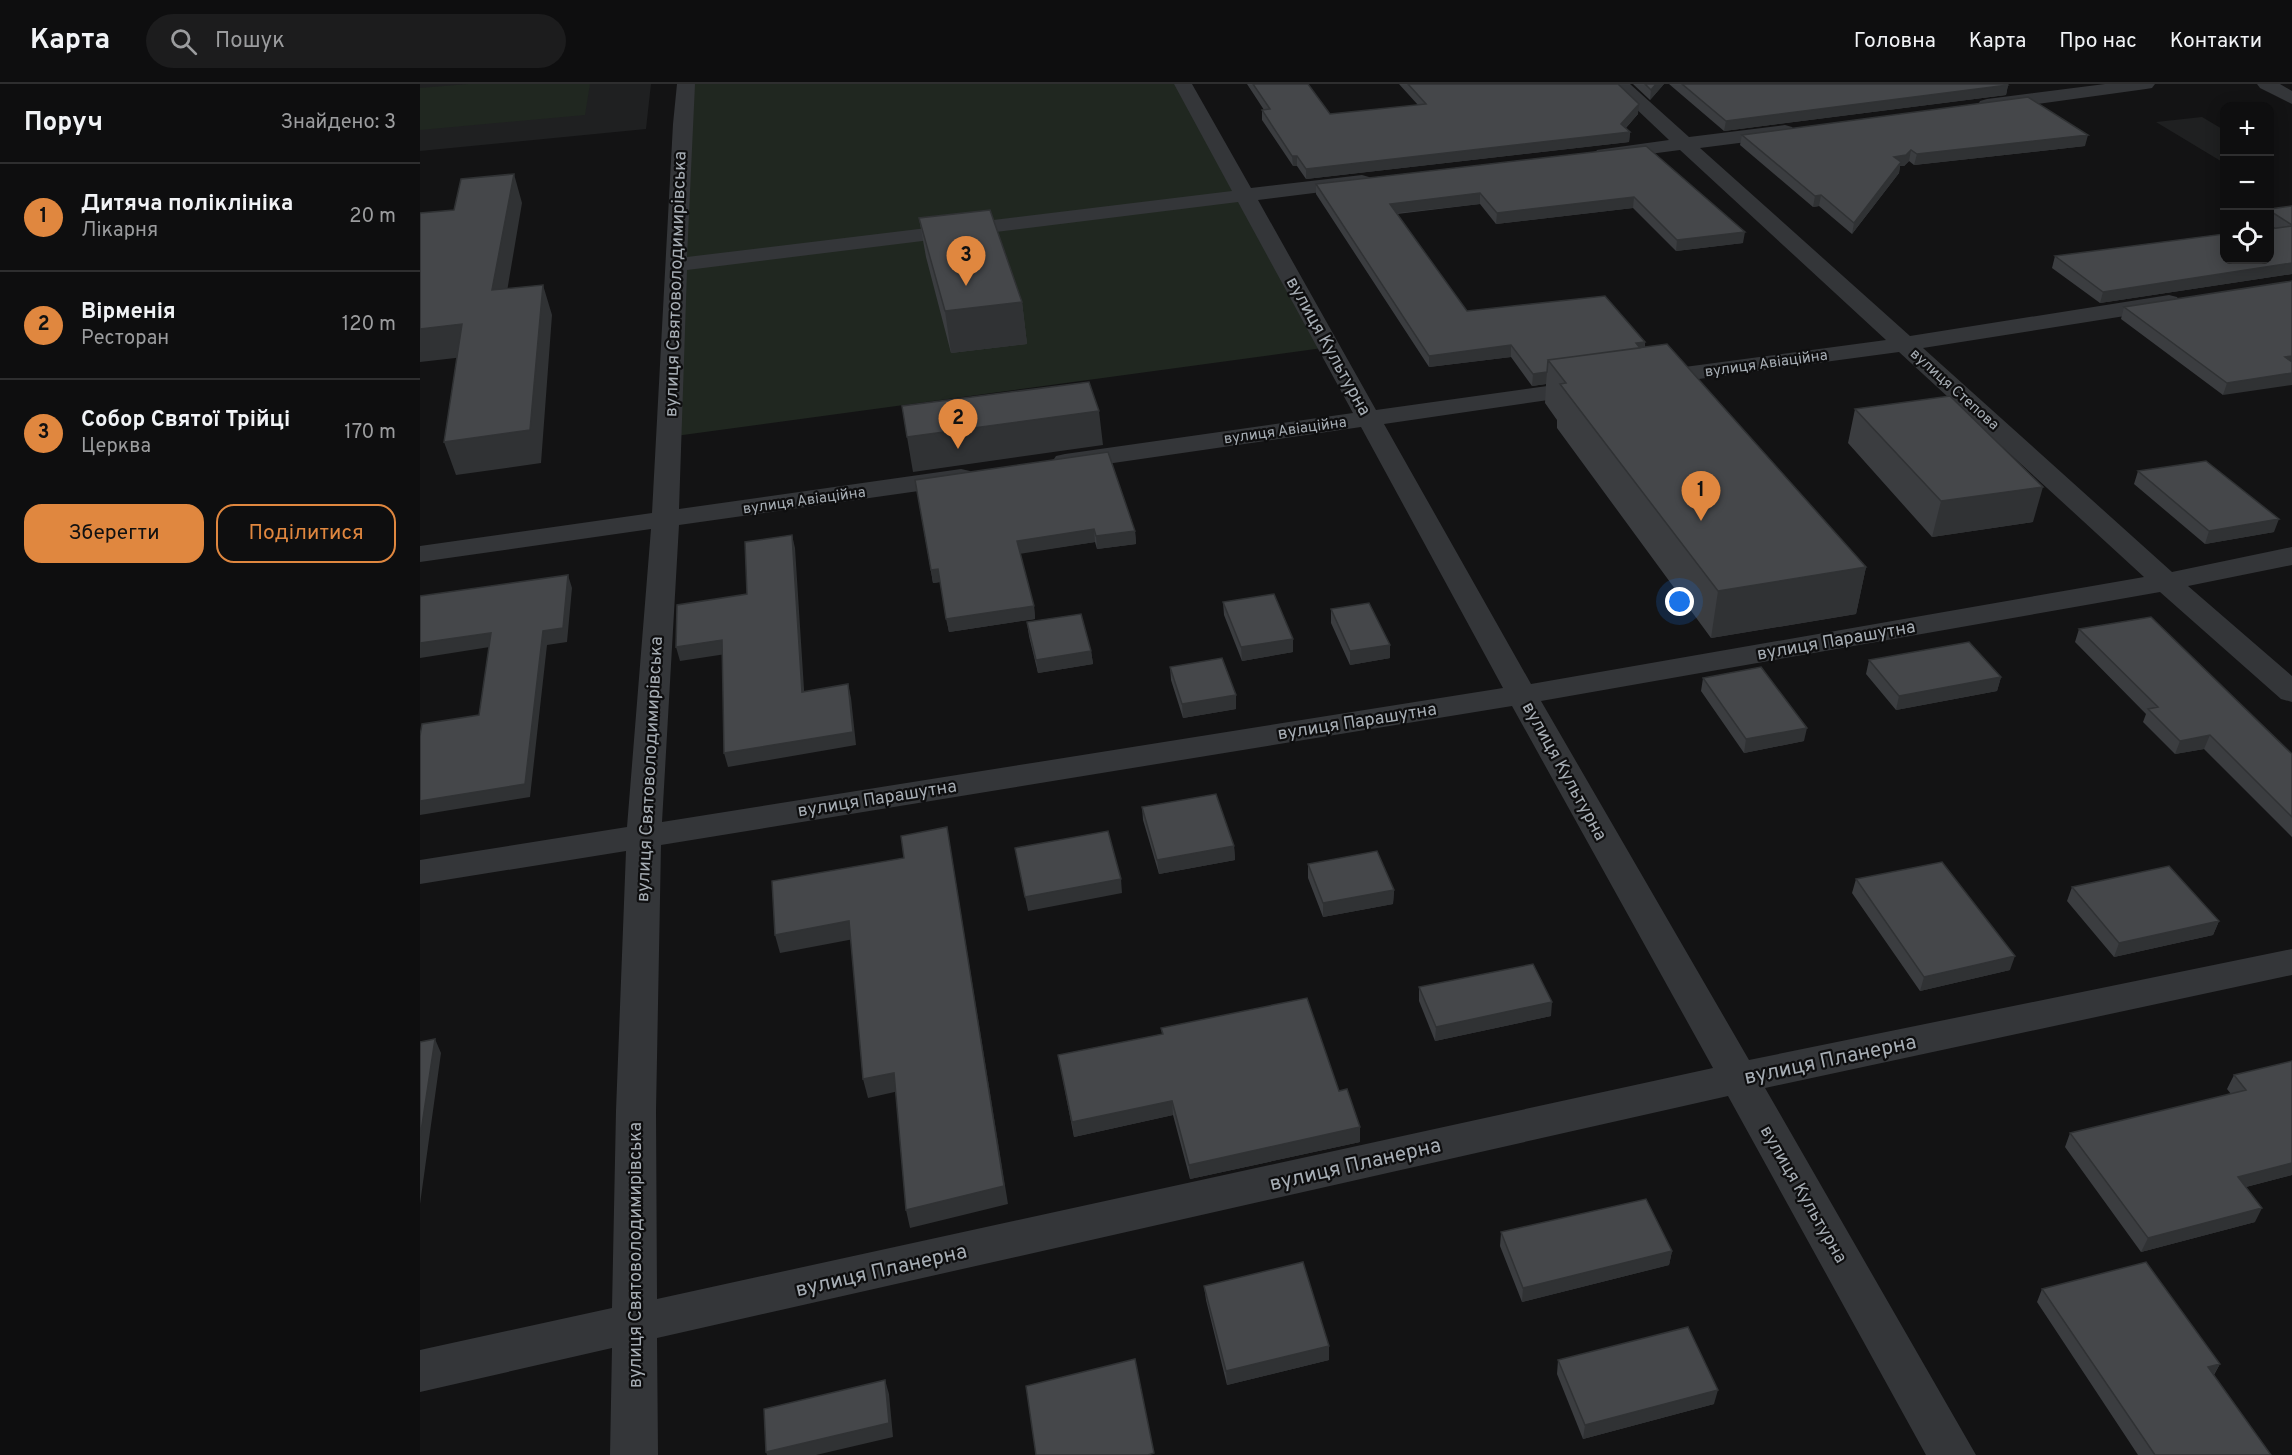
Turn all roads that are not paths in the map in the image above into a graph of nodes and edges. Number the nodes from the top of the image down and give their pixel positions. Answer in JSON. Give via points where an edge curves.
{"nodes":[{"id":1,"x":686,"y":84,"type":"edge"},
{"id":2,"x":1183,"y":84,"type":"edge"},
{"id":3,"x":1619,"y":84,"type":"edge"},
{"id":4,"x":2146,"y":84,"type":"edge"},
{"id":5,"x":2266,"y":84,"type":"edge"},
{"id":6,"x":2292,"y":98,"type":"edge"},
{"id":7,"x":1969,"y":107,"type":"edge"},
{"id":8,"x":1804,"y":129,"type":"edge"},
{"id":9,"x":1686,"y":144,"type":"junction"},
{"id":10,"x":1581,"y":156,"type":"edge"},
{"id":11,"x":1383,"y":179,"type":"edge"},
{"id":12,"x":1244,"y":195,"type":"junction"},
{"id":13,"x":677,"y":265,"type":"junction"},
{"id":14,"x":2187,"y":299,"type":"edge"},
{"id":15,"x":1906,"y":344,"type":"junction"},
{"id":16,"x":1370,"y":417,"type":"junction"},
{"id":17,"x":1041,"y":465,"type":"edge"},
{"id":18,"x":982,"y":474,"type":"edge"},
{"id":19,"x":664,"y":521,"type":"junction"},
{"id":20,"x":420,"y":554,"type":"edge"},
{"id":21,"x":2292,"y":556,"type":"edge"},
{"id":22,"x":2166,"y":582,"type":"junction"},
{"id":23,"x":2292,"y":692,"type":"edge"},
{"id":24,"x":1522,"y":695,"type":"junction"},
{"id":25,"x":644,"y":835,"type":"junction"},
{"id":26,"x":420,"y":872,"type":"edge"},
{"id":27,"x":2292,"y":962,"type":"edge"},
{"id":28,"x":1739,"y":1078,"type":"junction"},
{"id":29,"x":634,"y":1325,"type":"junction"},
{"id":30,"x":420,"y":1371,"type":"edge"},
{"id":31,"x":634,"y":1455,"type":"edge"},
{"id":32,"x":1952,"y":1455,"type":"edge"}],
"edges":[{"from":1,"to":13,"type":"street","name":"вулиця Святоволодимирівська"},
{"from":2,"to":12,"type":"street","name":"вулиця Культурна"},
{"from":3,"to":9,"type":"street","name":"вулиця Степова"},
{"from":4,"to":7,"type":"street"},
{"from":5,"to":6,"type":"street"},
{"from":8,"to":9,"type":"street"},
{"from":9,"to":10,"type":"street"},
{"from":9,"to":15,"type":"street","name":"вулиця Степова"},
{"from":11,"to":12,"type":"street"},
{"from":12,"to":13,"type":"street"},
{"from":12,"to":16,"type":"street","name":"вулиця Культурна"},
{"from":13,"to":19,"type":"street","name":"вулиця Святоволодимирівська"},
{"from":14,"to":15,"type":"street","name":"вулиця Авіаційна"},
{"from":15,"to":16,"type":"street","name":"вулиця Авіаційна"},
{"from":15,"to":22,"type":"street","name":"вулиця Степова"},
{"from":16,"to":17,"type":"street","name":"вулиця Авіаційна"},
{"from":16,"to":24,"type":"street","name":"вулиця Культурна"},
{"from":18,"to":19,"type":"street","name":"вулиця Авіаційна"},
{"from":19,"to":20,"type":"street","name":"вулиця Авіаційна"},
{"from":19,"to":25,"type":"street","name":"вулиця Святоволодимирівська"},
{"from":21,"to":22,"type":"street","name":"вулиця Парашутна"},
{"from":22,"to":23,"type":"street","name":"вулиця Степова"},
{"from":22,"to":24,"type":"street","name":"вулиця Парашутна"},
{"from":24,"to":25,"type":"street","name":"вулиця Парашутна"},
{"from":24,"to":28,"type":"street","name":"вулиця Культурна"},
{"from":25,"to":26,"type":"street","name":"вулиця Парашутна"},
{"from":25,"to":29,"type":"street","name":"вулиця Святоволодимирівська"},
{"from":27,"to":28,"type":"street","name":"вулиця Планерна"},
{"from":28,"to":29,"type":"street","name":"вулиця Планерна"},
{"from":28,"to":32,"type":"street","name":"вулиця Культурна"},
{"from":29,"to":30,"type":"street","name":"вулиця Планерна"},
{"from":29,"to":31,"type":"street","name":"вулиця Святоволодимирівська"}]}
